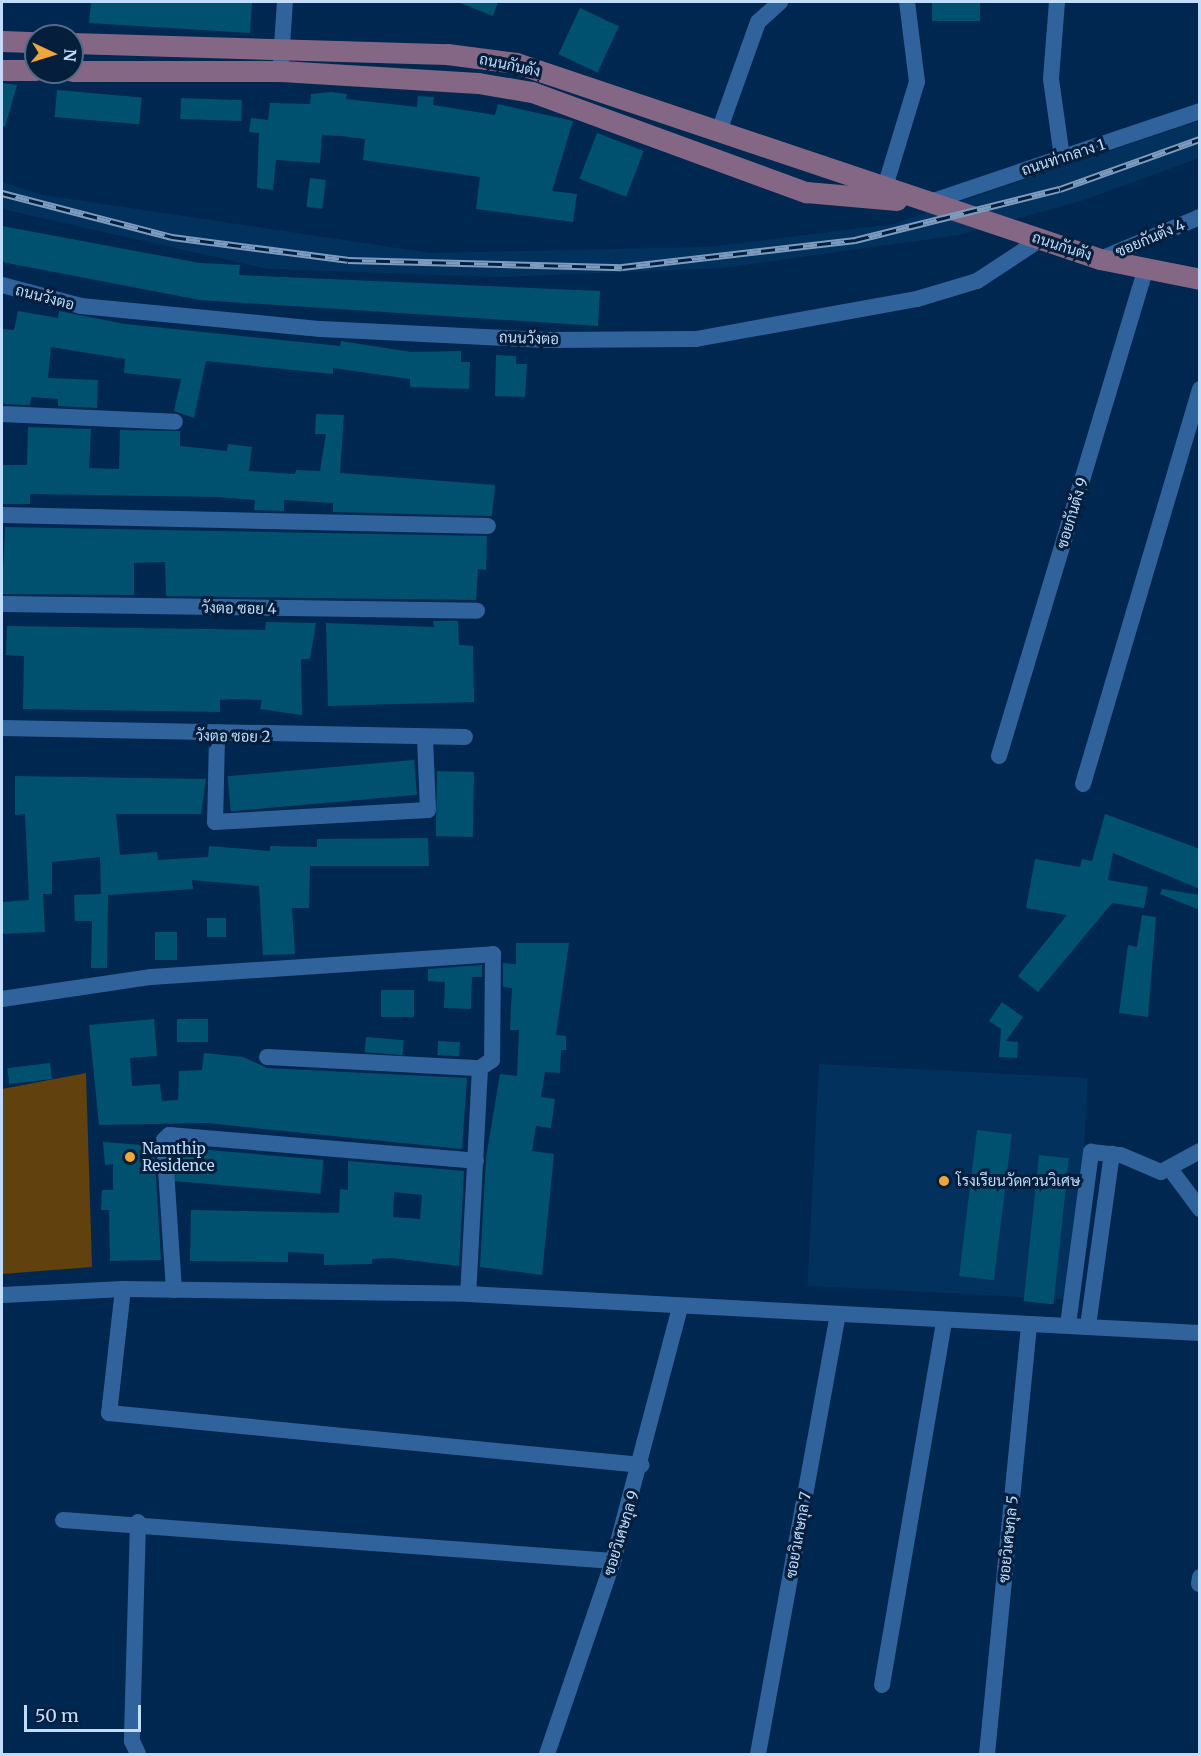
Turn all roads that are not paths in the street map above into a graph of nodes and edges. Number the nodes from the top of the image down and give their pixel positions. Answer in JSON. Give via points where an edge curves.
{"nodes":[{"id":1,"x":285,"y":2,"type":"edge"},
{"id":2,"x":780,"y":2,"type":"edge"},
{"id":3,"x":907,"y":2,"type":"edge"},
{"id":4,"x":1057,"y":2,"type":"edge"},
{"id":5,"x":2,"y":41,"type":"edge"},
{"id":6,"x":24,"y":42,"type":"edge"},
{"id":7,"x":84,"y":43,"type":"edge"},
{"id":8,"x":281,"y":49,"type":"junction"},
{"id":9,"x":2,"y":70,"type":"edge"},
{"id":10,"x":24,"y":70,"type":"edge"},
{"id":11,"x":84,"y":70,"type":"edge"},
{"id":12,"x":281,"y":72,"type":"junction"},
{"id":13,"x":1200,"y":111,"type":"edge"},
{"id":14,"x":719,"y":131,"type":"junction"},
{"id":15,"x":1062,"y":158,"type":"junction"},
{"id":16,"x":885,"y":187,"type":"junction"},
{"id":17,"x":927,"y":203,"type":"junction"},
{"id":18,"x":1200,"y":217,"type":"edge"},
{"id":19,"x":1041,"y":239,"type":"junction"},
{"id":20,"x":1100,"y":258,"type":"junction"},
{"id":21,"x":1145,"y":271,"type":"junction"},
{"id":22,"x":1200,"y":279,"type":"edge"},
{"id":23,"x":2,"y":285,"type":"edge"},
{"id":24,"x":1200,"y":389,"type":"edge"},
{"id":25,"x":2,"y":414,"type":"edge"},
{"id":26,"x":175,"y":422,"type":"dead end"},
{"id":27,"x":2,"y":515,"type":"edge"},
{"id":28,"x":488,"y":526,"type":"dead end"},
{"id":29,"x":2,"y":604,"type":"edge"},
{"id":30,"x":477,"y":611,"type":"dead end"},
{"id":31,"x":2,"y":728,"type":"edge"},
{"id":32,"x":217,"y":736,"type":"junction"},
{"id":33,"x":465,"y":737,"type":"dead end"},
{"id":34,"x":424,"y":738,"type":"junction"},
{"id":35,"x":999,"y":756,"type":"dead end"},
{"id":36,"x":1083,"y":784,"type":"dead end"},
{"id":37,"x":2,"y":999,"type":"edge"},
{"id":38,"x":267,"y":1057,"type":"dead end"},
{"id":39,"x":480,"y":1068,"type":"junction"},
{"id":40,"x":1200,"y":1151,"type":"edge"},
{"id":41,"x":1112,"y":1154,"type":"junction"},
{"id":42,"x":476,"y":1161,"type":"junction"},
{"id":43,"x":1171,"y":1170,"type":"junction"},
{"id":44,"x":1200,"y":1209,"type":"edge"},
{"id":45,"x":123,"y":1289,"type":"junction"},
{"id":46,"x":174,"y":1290,"type":"junction"},
{"id":47,"x":468,"y":1294,"type":"junction"},
{"id":48,"x":2,"y":1295,"type":"edge"},
{"id":49,"x":680,"y":1307,"type":"junction"},
{"id":50,"x":838,"y":1315,"type":"junction"},
{"id":51,"x":944,"y":1322,"type":"junction"},
{"id":52,"x":1029,"y":1324,"type":"junction"},
{"id":53,"x":1068,"y":1325,"type":"junction"},
{"id":54,"x":1088,"y":1326,"type":"junction"},
{"id":55,"x":1200,"y":1333,"type":"edge"},
{"id":56,"x":641,"y":1465,"type":"junction"},
{"id":57,"x":63,"y":1520,"type":"dead end"},
{"id":58,"x":138,"y":1522,"type":"junction"},
{"id":59,"x":613,"y":1561,"type":"junction"},
{"id":60,"x":1200,"y":1577,"type":"edge"},
{"id":61,"x":1199,"y":1584,"type":"edge"},
{"id":62,"x":882,"y":1685,"type":"dead end"},
{"id":63,"x":138,"y":1755,"type":"edge"},
{"id":64,"x":547,"y":1755,"type":"edge"},
{"id":65,"x":758,"y":1755,"type":"edge"},
{"id":66,"x":987,"y":1755,"type":"edge"}],
"edges":[{"from":1,"to":8,"type":"street"},
{"from":2,"to":14,"type":"street","via":[[758,22]]},
{"from":3,"to":16,"type":"street","via":[[916,82]]},
{"from":4,"to":15,"type":"street","via":[[1051,80]]},
{"from":5,"to":6,"type":"main road"},
{"from":7,"to":8,"type":"main road","name":"ถนนกันตัง"},
{"from":8,"to":12,"type":"street"},
{"from":8,"to":14,"type":"main road","name":"ถนนกันตัง","via":[[447,54],[516,63]]},
{"from":9,"to":10,"type":"main road"},
{"from":11,"to":12,"type":"main road","name":"ถนนกันตัง"},
{"from":12,"to":17,"type":"main road","name":"ถนนกันตัง","via":[[478,83],[532,92],[806,192]]},
{"from":13,"to":15,"type":"street","name":"ถนนท่ากลาง 1"},
{"from":14,"to":16,"type":"main road","name":"ถนนกันตัง"},
{"from":15,"to":17,"type":"street","name":"ถนนท่ากลาง 1"},
{"from":16,"to":17,"type":"main road","name":"ถนนกันตัง"},
{"from":17,"to":19,"type":"main road","name":"ถนนกันตัง"},
{"from":18,"to":20,"type":"street","name":"ซอยกันตัง 4"},
{"from":19,"to":20,"type":"main road","name":"ถนนกันตัง"},
{"from":19,"to":23,"type":"street","name":"ถนนวังตอ","via":[[977,281],[918,299],[696,339],[547,340],[287,327],[81,306]]},
{"from":20,"to":21,"type":"main road","name":"ถนนกันตัง"},
{"from":21,"to":22,"type":"main road","name":"ถนนกันตัง"},
{"from":21,"to":35,"type":"street","name":"ซอยกันตัง 9"},
{"from":24,"to":36,"type":"street"},
{"from":25,"to":26,"type":"street"},
{"from":27,"to":28,"type":"street"},
{"from":29,"to":30,"type":"street","name":"วังตอ ซอย 4"},
{"from":31,"to":32,"type":"street","name":"วังตอ ซอย 2"},
{"from":32,"to":34,"type":"street","name":"วังตอ ซอย 2"},
{"from":32,"to":34,"type":"street","via":[[215,822],[428,810]]},
{"from":33,"to":34,"type":"street","name":"วังตอ ซอย 2"},
{"from":37,"to":39,"type":"street","via":[[151,977],[493,954],[492,1060]]},
{"from":38,"to":39,"type":"street"},
{"from":39,"to":42,"type":"street"},
{"from":40,"to":43,"type":"street"},
{"from":41,"to":43,"type":"street","via":[[1161,1172]]},
{"from":41,"to":53,"type":"street","via":[[1091,1152]]},
{"from":41,"to":54,"type":"street"},
{"from":42,"to":46,"type":"street","via":[[169,1135],[164,1140]]},
{"from":42,"to":47,"type":"street"},
{"from":43,"to":44,"type":"street"},
{"from":45,"to":46,"type":"street"},
{"from":45,"to":48,"type":"street"},
{"from":45,"to":56,"type":"street","via":[[109,1413]]},
{"from":46,"to":47,"type":"street"},
{"from":47,"to":49,"type":"street"},
{"from":49,"to":50,"type":"street"},
{"from":49,"to":56,"type":"street","name":"ซอยวิเศษกุล 9"},
{"from":50,"to":51,"type":"street"},
{"from":50,"to":65,"type":"street","name":"ซอยวิเศษกุล 7"},
{"from":51,"to":52,"type":"street"},
{"from":51,"to":62,"type":"street"},
{"from":52,"to":53,"type":"street"},
{"from":52,"to":66,"type":"street","name":"ซอยวิเศษกุล 5"},
{"from":53,"to":54,"type":"street"},
{"from":54,"to":55,"type":"street"},
{"from":56,"to":59,"type":"street","name":"ซอยวิเศษกุล 9"},
{"from":57,"to":58,"type":"street"},
{"from":58,"to":59,"type":"street"},
{"from":58,"to":63,"type":"street","via":[[132,1741]]},
{"from":59,"to":64,"type":"street","name":"ซอยวิเศษกุล 9"},
{"from":60,"to":61,"type":"street"}]}
